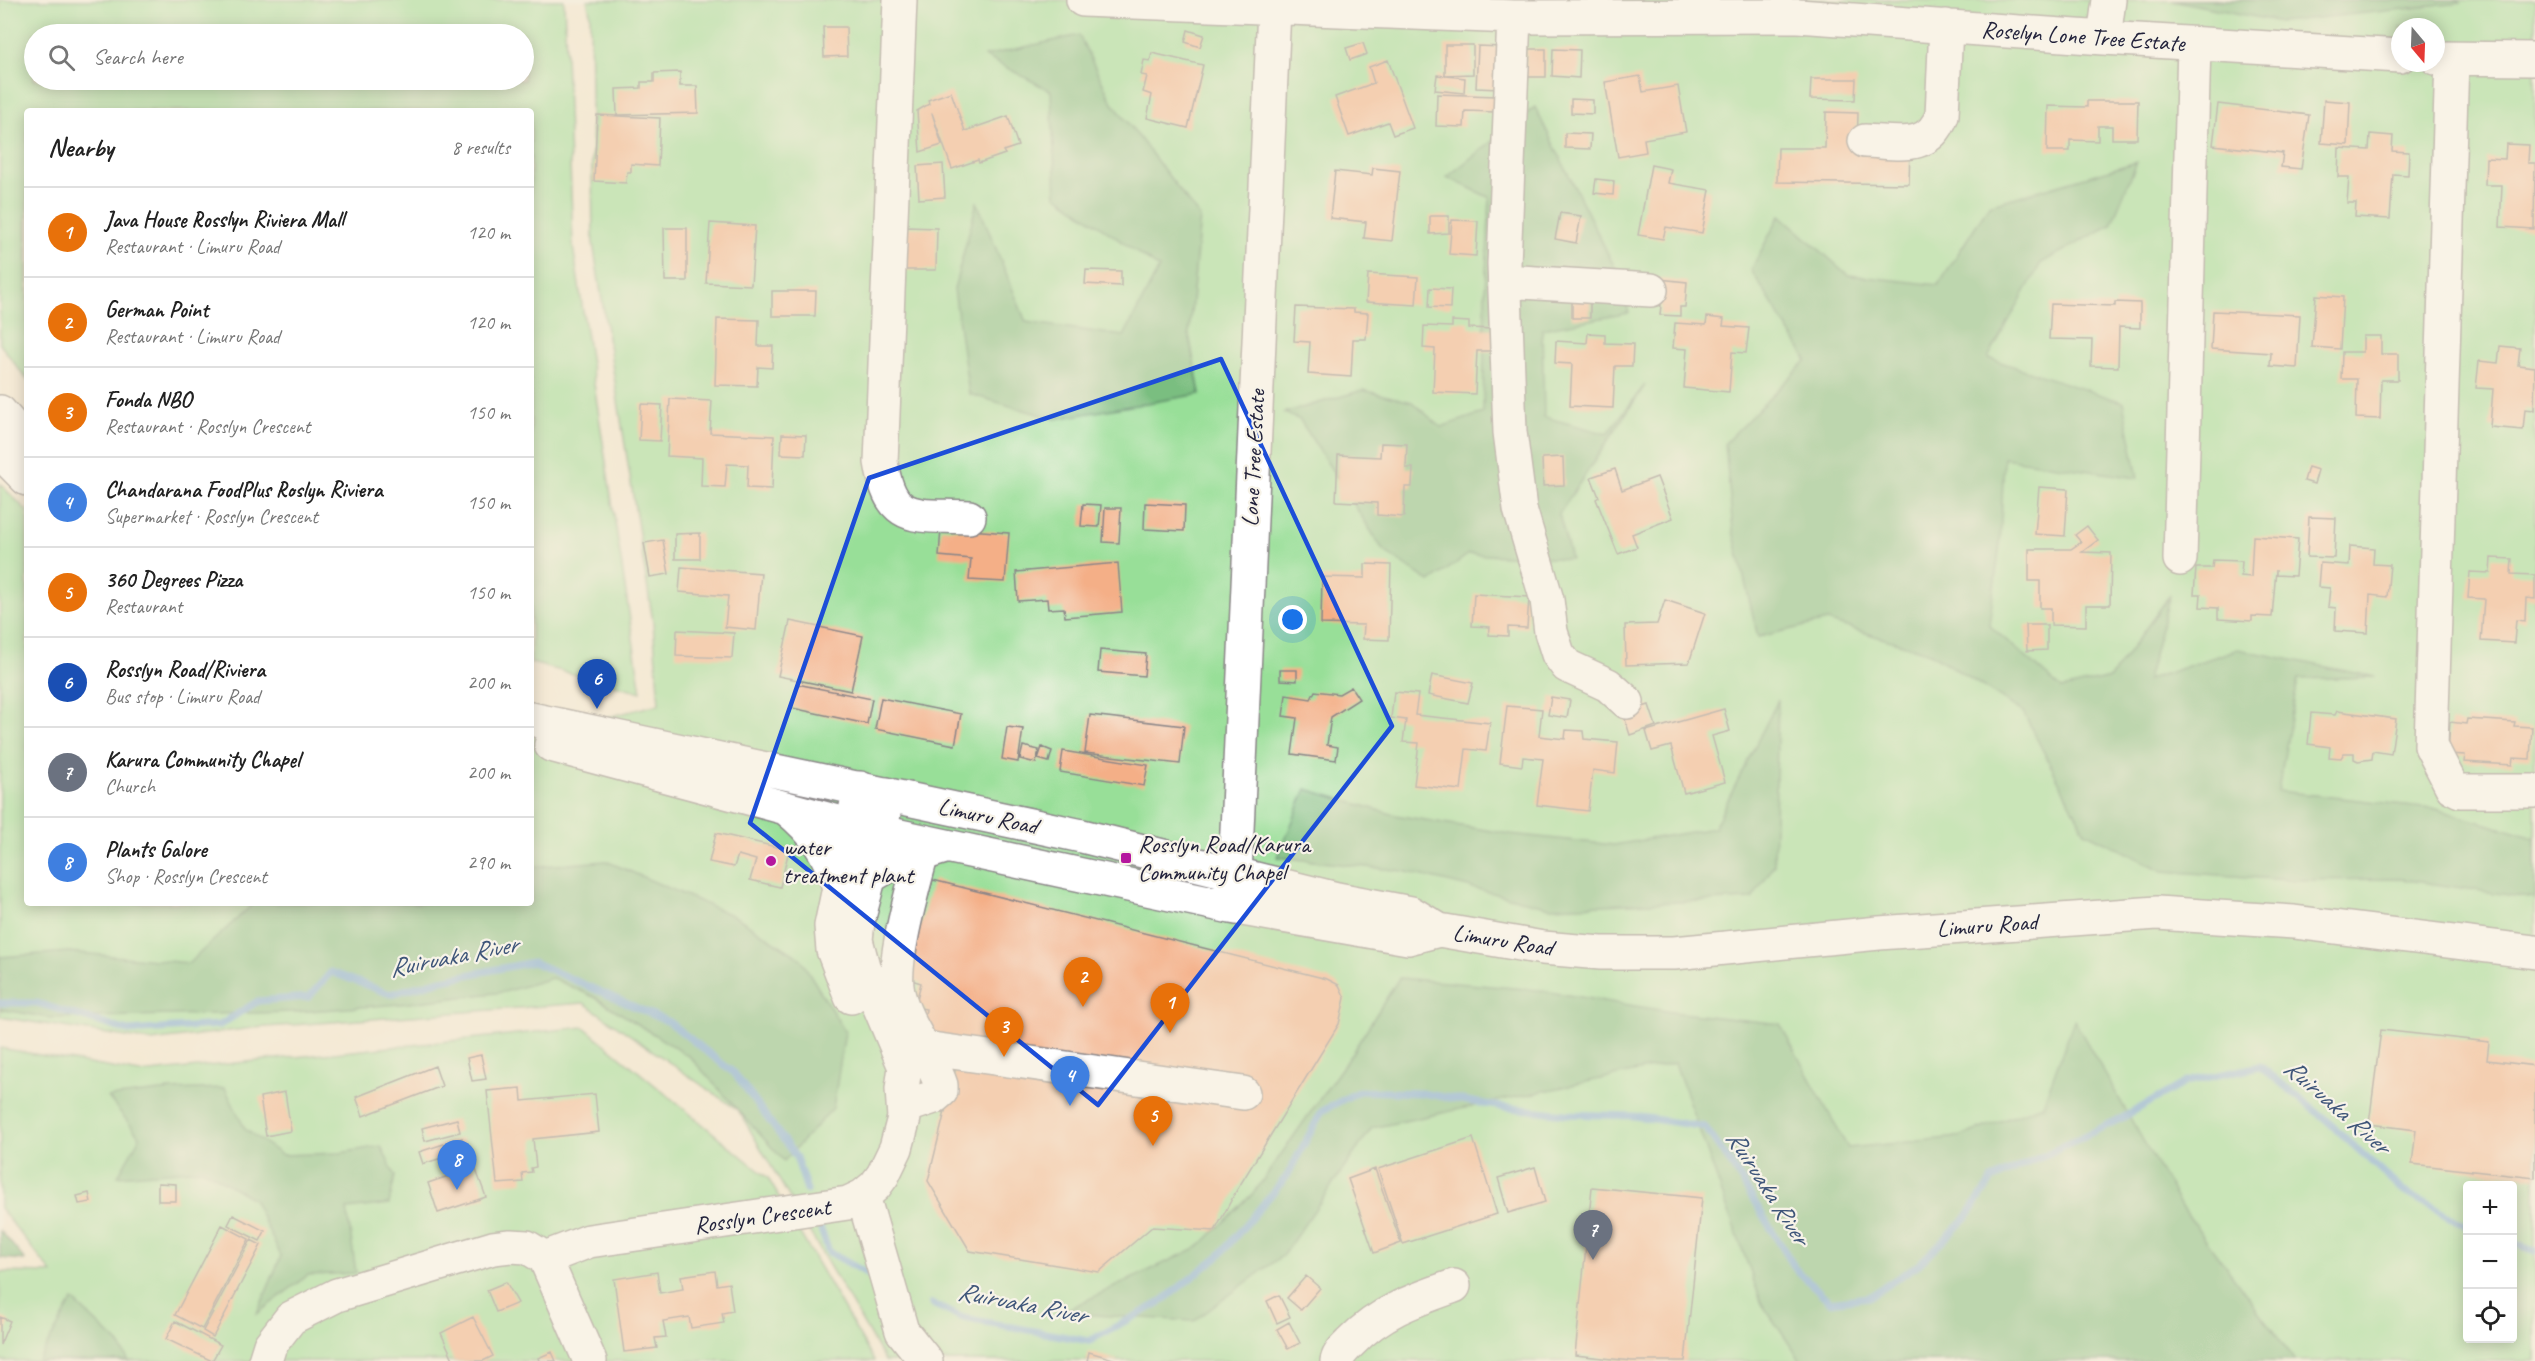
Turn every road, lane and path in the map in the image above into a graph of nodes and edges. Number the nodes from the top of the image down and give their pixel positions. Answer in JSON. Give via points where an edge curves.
{"nodes":[{"id":1,"x":900,"y":0,"type":"edge"},
{"id":2,"x":1083,"y":0,"type":"edge"},
{"id":3,"x":2109,"y":0,"type":"edge"},
{"id":4,"x":1799,"y":8,"type":"edge"},
{"id":5,"x":1274,"y":9,"type":"junction"},
{"id":6,"x":1514,"y":17,"type":"junction"},
{"id":7,"x":1946,"y":26,"type":"junction"},
{"id":8,"x":2104,"y":38,"type":"junction"},
{"id":9,"x":2194,"y":44,"type":"junction"},
{"id":10,"x":2391,"y":55,"type":"edge"},
{"id":11,"x":2445,"y":58,"type":"edge"},
{"id":12,"x":2535,"y":59,"type":"edge"},
{"id":13,"x":2444,"y":72,"type":"edge"},
{"id":14,"x":1865,"y":141,"type":"dead end"},
{"id":15,"x":1505,"y":281,"type":"junction"},
{"id":16,"x":1651,"y":290,"type":"dead end"},
{"id":17,"x":0,"y":412,"type":"edge"},
{"id":18,"x":24,"y":440,"type":"edge"},
{"id":19,"x":0,"y":453,"type":"edge"},
{"id":20,"x":24,"y":476,"type":"edge"},
{"id":21,"x":969,"y":518,"type":"dead end"},
{"id":22,"x":2180,"y":559,"type":"dead end"},
{"id":23,"x":1627,"y":702,"type":"dead end"},
{"id":24,"x":534,"y":720,"type":"edge"},
{"id":25,"x":534,"y":740,"type":"edge"},
{"id":26,"x":874,"y":791,"type":"junction"},
{"id":27,"x":2535,"y":791,"type":"edge"},
{"id":28,"x":786,"y":809,"type":"junction"},
{"id":29,"x":867,"y":829,"type":"junction"},
{"id":30,"x":934,"y":850,"type":"junction"},
{"id":31,"x":1235,"y":874,"type":"junction"},
{"id":32,"x":860,"y":881,"type":"junction"},
{"id":33,"x":1231,"y":907,"type":"junction"},
{"id":34,"x":1438,"y":930,"type":"junction"},
{"id":35,"x":847,"y":950,"type":"junction"},
{"id":36,"x":2535,"y":952,"type":"edge"},
{"id":37,"x":900,"y":956,"type":"junction"},
{"id":38,"x":896,"y":1044,"type":"junction"},
{"id":39,"x":1243,"y":1093,"type":"dead end"},
{"id":40,"x":903,"y":1098,"type":"junction"},
{"id":41,"x":863,"y":1196,"type":"junction"},
{"id":42,"x":545,"y":1258,"type":"junction"},
{"id":43,"x":1454,"y":1286,"type":"dead end"},
{"id":44,"x":265,"y":1361,"type":"edge"},
{"id":45,"x":590,"y":1361,"type":"edge"},
{"id":46,"x":926,"y":1361,"type":"edge"},
{"id":47,"x":1337,"y":1361,"type":"edge"}],
"edges":[{"from":1,"to":21,"type":"street","via":[[881,462],[885,487],[906,513]]},
{"from":2,"to":5,"type":"street","name":"Roselyn Lone Tree Estate"},
{"from":3,"to":8,"type":"street"},
{"from":4,"to":6,"type":"street","name":"Roselyn Lone Tree Estate"},
{"from":4,"to":7,"type":"street","name":"Roselyn Lone Tree Estate"},
{"from":5,"to":6,"type":"street","name":"Roselyn Lone Tree Estate"},
{"from":5,"to":31,"type":"street","name":"Lone Tree Estate"},
{"from":6,"to":15,"type":"street"},
{"from":7,"to":8,"type":"street","name":"Roselyn Lone Tree Estate"},
{"from":7,"to":14,"type":"street","via":[[1942,115],[1938,127],[1930,136],[1912,143]]},
{"from":8,"to":9,"type":"street","name":"Roselyn Lone Tree Estate"},
{"from":9,"to":10,"type":"street","name":"Roselyn Lone Tree Estate"},
{"from":9,"to":22,"type":"street"},
{"from":11,"to":12,"type":"street"},
{"from":13,"to":27,"type":"street","via":[[2431,746],[2452,787],[2460,791]]},
{"from":15,"to":16,"type":"street"},
{"from":15,"to":23,"type":"street","via":[[1510,432],[1520,509],[1547,600],[1551,632],[1558,654],[1567,666],[1608,685]]},
{"from":17,"to":18,"type":"street"},
{"from":19,"to":20,"type":"street"},
{"from":24,"to":26,"type":"street","name":"Limuru Road"},
{"from":25,"to":28,"type":"street","name":"Limuru Road"},
{"from":26,"to":29,"type":"street"},
{"from":26,"to":31,"type":"street","name":"Limuru Road"},
{"from":28,"to":29,"type":"street","name":"Limuru Road"},
{"from":28,"to":32,"type":"street","via":[[806,824],[831,861]]},
{"from":29,"to":30,"type":"street","name":"Limuru Road"},
{"from":29,"to":32,"type":"street"},
{"from":30,"to":32,"type":"street","via":[[893,863]]},
{"from":30,"to":33,"type":"street","name":"Limuru Road"},
{"from":30,"to":37,"type":"street"},
{"from":31,"to":33,"type":"street","name":"Lone Tree Estate"},
{"from":31,"to":34,"type":"street","name":"Limuru Road","via":[[1411,913]]},
{"from":32,"to":35,"type":"street","via":[[831,926]]},
{"from":32,"to":37,"type":"street"},
{"from":33,"to":34,"type":"street","name":"Limuru Road","via":[[1408,938]]},
{"from":34,"to":36,"type":"street","name":"Limuru Road","via":[[1543,948],[1674,953],[1879,933],[2157,913],[2294,922]]},
{"from":35,"to":37,"type":"street","via":[[873,940]]},
{"from":35,"to":38,"type":"street","name":"Rosslyn Crescent","via":[[864,970]]},
{"from":35,"to":40,"type":"street","via":[[885,1074]]},
{"from":37,"to":40,"type":"street","via":[[898,992],[941,1085],[941,1091],[934,1096]]},
{"from":38,"to":39,"type":"street"},
{"from":38,"to":40,"type":"street","name":"Rosslyn Crescent","via":[[905,1067]]},
{"from":40,"to":41,"type":"street","name":"Rosslyn Crescent","via":[[904,1118],[896,1148],[879,1181]]},
{"from":41,"to":42,"type":"street","name":"Rosslyn Crescent","via":[[829,1207],[589,1240]]},
{"from":41,"to":46,"type":"street","via":[[902,1331]]},
{"from":42,"to":44,"type":"street","via":[[527,1247],[493,1248],[338,1295],[291,1318],[270,1345]]},
{"from":42,"to":45,"type":"street"},
{"from":43,"to":47,"type":"street","via":[[1407,1302],[1367,1325]]}]}
